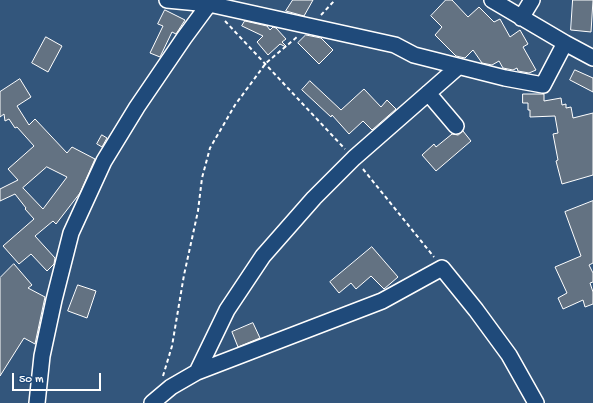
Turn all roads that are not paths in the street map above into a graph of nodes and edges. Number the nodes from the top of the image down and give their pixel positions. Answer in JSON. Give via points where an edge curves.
{"nodes":[{"id":1,"x":167,"y":0,"type":"edge"},
{"id":2,"x":492,"y":0,"type":"edge"},
{"id":3,"x":532,"y":0,"type":"edge"},
{"id":4,"x":210,"y":2,"type":"edge"},
{"id":5,"x":521,"y":18,"type":"junction"},
{"id":6,"x":565,"y":43,"type":"junction"},
{"id":7,"x":593,"y":58,"type":"edge"},
{"id":8,"x":458,"y":67,"type":"junction"},
{"id":9,"x":428,"y":93,"type":"junction"},
{"id":10,"x":456,"y":126,"type":"dead end"},
{"id":11,"x":197,"y":372,"type":"junction"},
{"id":12,"x":37,"y":403,"type":"edge"},
{"id":13,"x":152,"y":403,"type":"edge"},
{"id":14,"x":536,"y":403,"type":"edge"}],
"edges":[{"from":1,"to":4,"type":"street"},
{"from":2,"to":5,"type":"street"},
{"from":3,"to":5,"type":"street"},
{"from":4,"to":8,"type":"street","via":[[395,45],[414,55]]},
{"from":4,"to":12,"type":"street","via":[[141,101],[104,161],[71,233],[44,349]]},
{"from":5,"to":6,"type":"street"},
{"from":6,"to":7,"type":"street"},
{"from":6,"to":8,"type":"street","via":[[543,85]]},
{"from":8,"to":9,"type":"street"},
{"from":9,"to":10,"type":"street"},
{"from":9,"to":11,"type":"street","via":[[354,158],[314,198],[263,256],[227,310]]},
{"from":11,"to":13,"type":"street","via":[[171,387]]},
{"from":11,"to":14,"type":"street","via":[[382,301],[442,268],[509,355]]}]}
